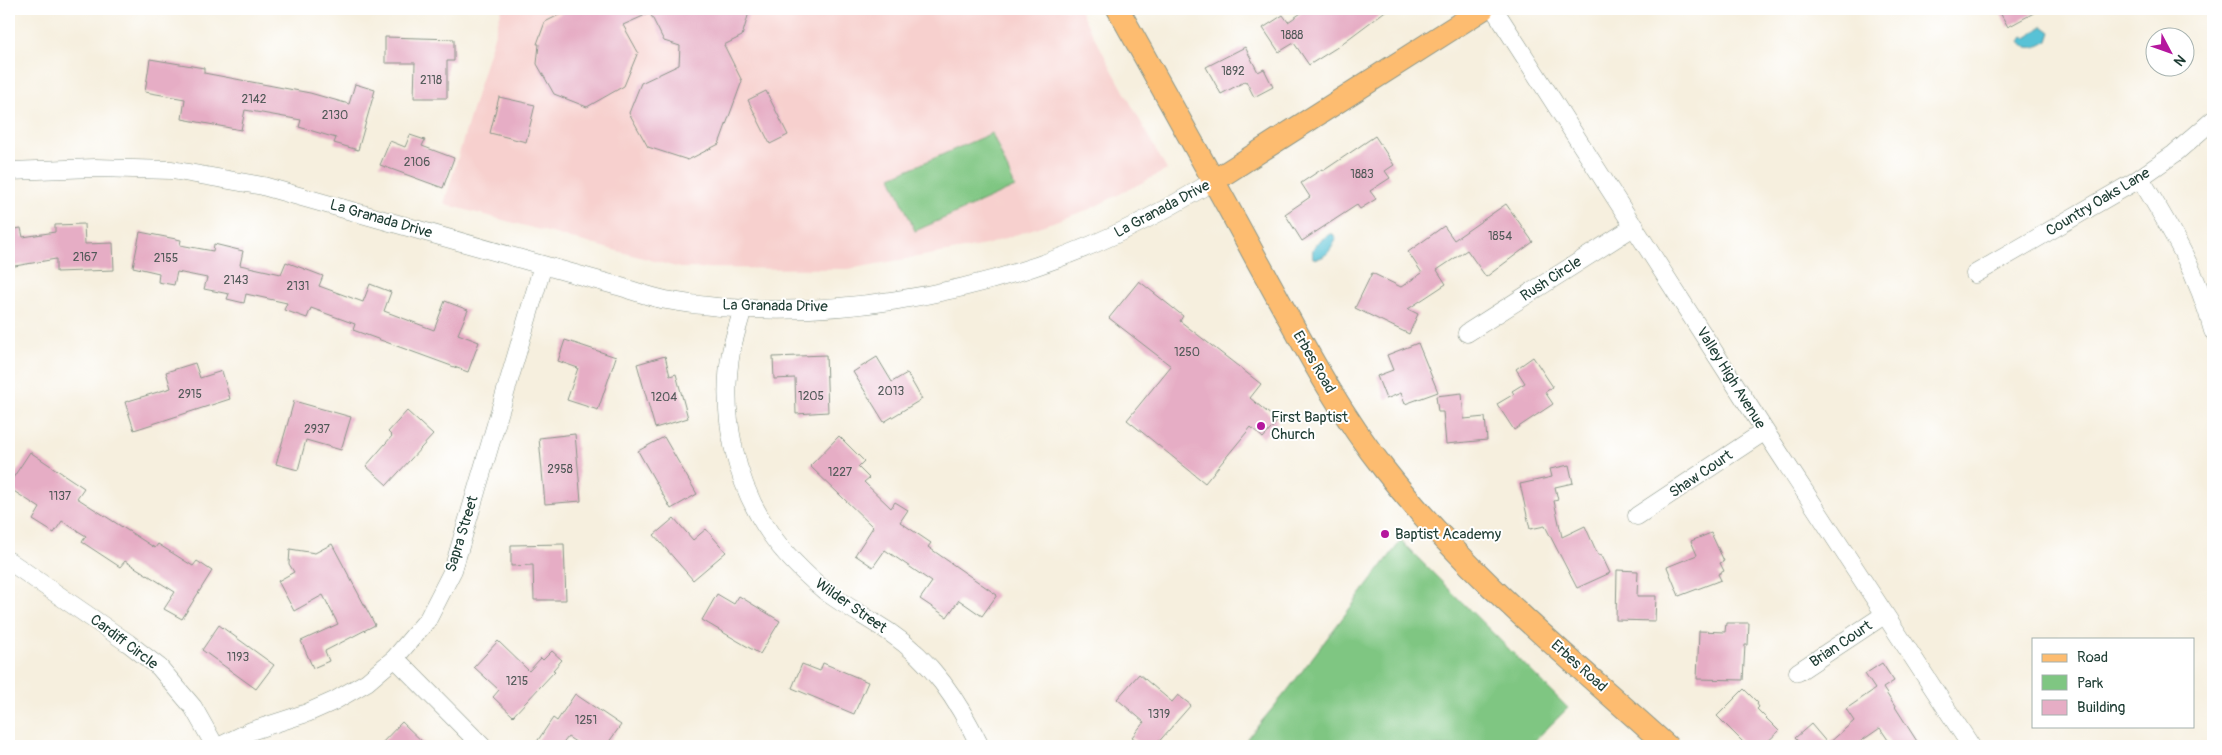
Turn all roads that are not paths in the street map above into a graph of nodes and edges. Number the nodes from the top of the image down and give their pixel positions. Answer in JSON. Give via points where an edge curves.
{"nodes":[{"id":1,"x":1118,"y":9,"type":"edge"},
{"id":2,"x":1483,"y":9,"type":"edge"},
{"id":3,"x":1494,"y":9,"type":"edge"},
{"id":4,"x":2213,"y":120,"type":"edge"},
{"id":5,"x":9,"y":171,"type":"edge"},
{"id":6,"x":2140,"y":178,"type":"junction"},
{"id":7,"x":1215,"y":180,"type":"junction"},
{"id":8,"x":1635,"y":226,"type":"junction"},
{"id":9,"x":543,"y":265,"type":"junction"},
{"id":10,"x":1975,"y":274,"type":"dead end"},
{"id":11,"x":743,"y":308,"type":"junction"},
{"id":12,"x":2213,"y":331,"type":"edge"},
{"id":13,"x":1467,"y":333,"type":"dead end"},
{"id":14,"x":1765,"y":431,"type":"junction"},
{"id":15,"x":1636,"y":516,"type":"dead end"},
{"id":16,"x":9,"y":561,"type":"edge"},
{"id":17,"x":1884,"y":615,"type":"junction"},
{"id":18,"x":395,"y":658,"type":"junction"},
{"id":19,"x":1798,"y":672,"type":"dead end"},
{"id":20,"x":215,"y":746,"type":"edge"},
{"id":21,"x":220,"y":746,"type":"edge"},
{"id":22,"x":482,"y":746,"type":"edge"},
{"id":23,"x":980,"y":746,"type":"edge"},
{"id":24,"x":1667,"y":746,"type":"edge"},
{"id":25,"x":1971,"y":746,"type":"edge"}],
"edges":[{"from":1,"to":7,"type":"main road","name":"Erbes Road"},
{"from":2,"to":7,"type":"main road","name":"La Granada Drive"},
{"from":3,"to":8,"type":"street","name":"Valley High Avenue"},
{"from":4,"to":6,"type":"street","name":"Country Oaks Lane"},
{"from":5,"to":9,"type":"street","name":"La Granada Drive","via":[[172,170],[219,177],[263,186]]},
{"from":6,"to":10,"type":"street","name":"Country Oaks Lane"},
{"from":6,"to":12,"type":"street","via":[[2181,246]]},
{"from":7,"to":11,"type":"street","name":"La Granada Drive","via":[[1113,236],[989,280],[932,294],[870,303],[807,308]]},
{"from":7,"to":24,"type":"main road","name":"Erbes Road","via":[[1312,361],[1383,468],[1466,563]]},
{"from":8,"to":13,"type":"street","name":"Rush Circle"},
{"from":8,"to":14,"type":"street","name":"Valley High Avenue"},
{"from":9,"to":11,"type":"street","name":"La Granada Drive","via":[[665,300]]},
{"from":9,"to":18,"type":"street","name":"Sapra Street","via":[[453,570],[428,619]]},
{"from":11,"to":23,"type":"street","name":"Wilder Street","via":[[731,353],[727,399],[732,444],[747,490],[770,533],[797,566],[827,592],[913,650],[940,678],[963,711]]},
{"from":14,"to":15,"type":"street","name":"Shaw Court"},
{"from":14,"to":17,"type":"street","name":"Valley High Avenue"},
{"from":16,"to":20,"type":"street","name":"Cardiff Circle","via":[[159,667],[193,707]]},
{"from":17,"to":19,"type":"street","name":"Brian Court"},
{"from":17,"to":25,"type":"street","name":"Valley High Avenue"},
{"from":18,"to":21,"type":"street","name":"Sapra Street","via":[[367,682],[334,701],[308,713],[251,730]]},
{"from":18,"to":22,"type":"street"}]}
